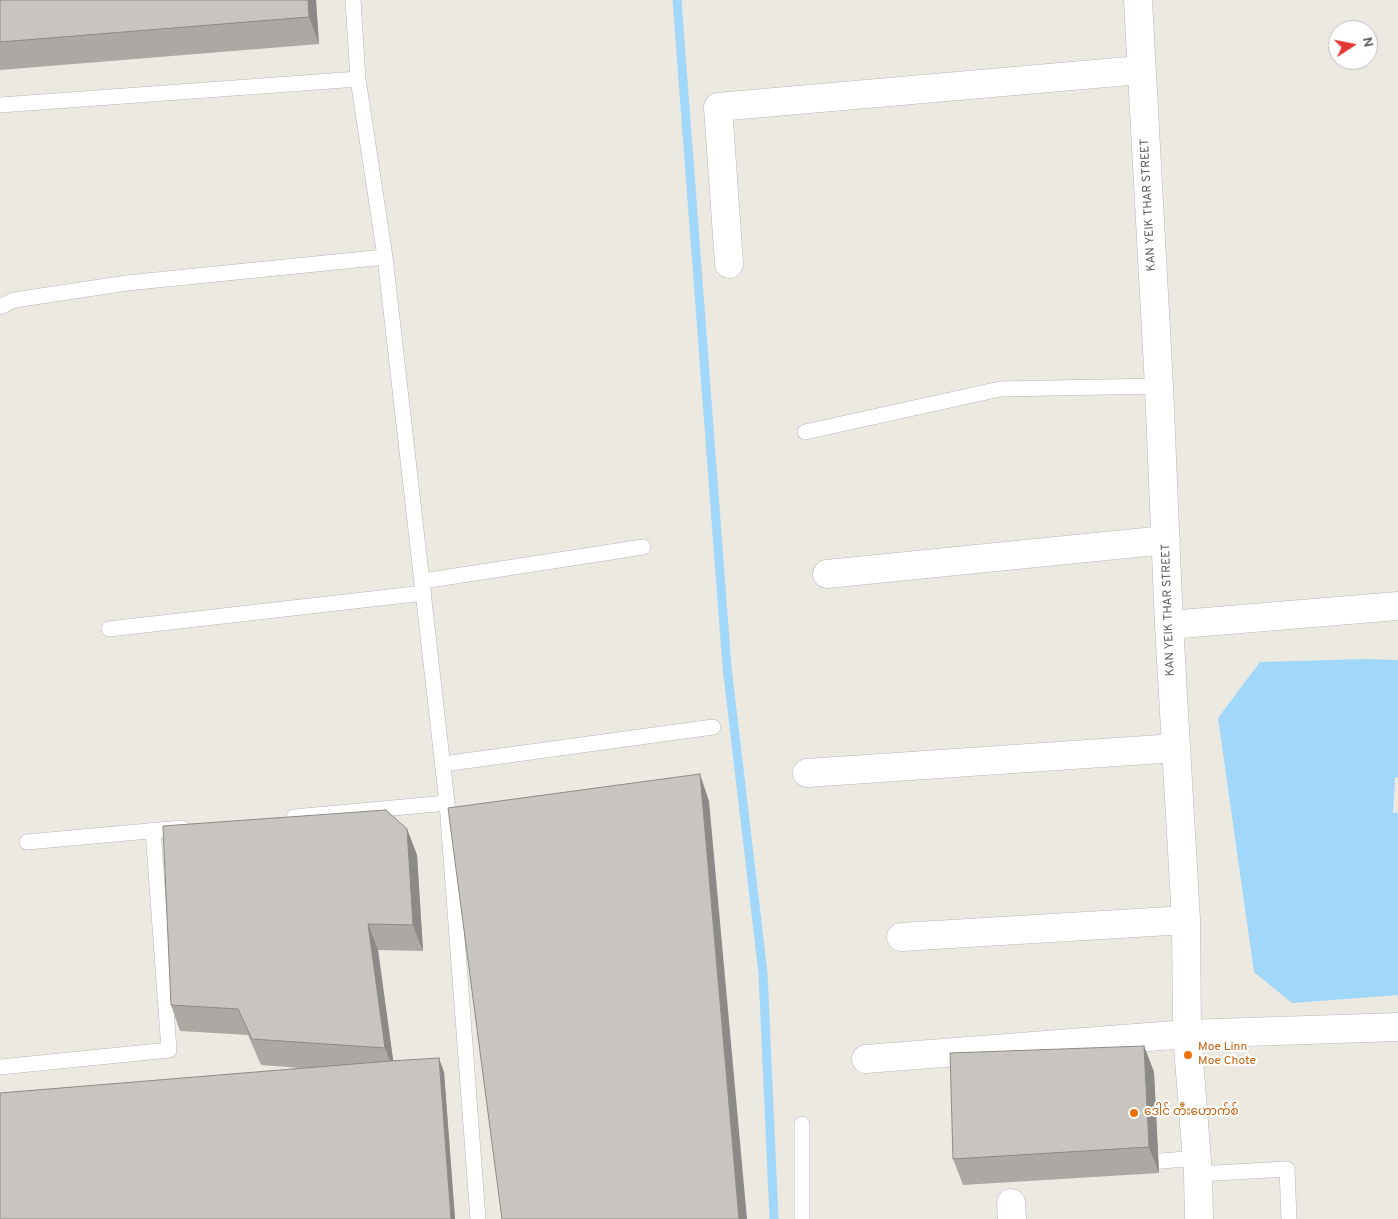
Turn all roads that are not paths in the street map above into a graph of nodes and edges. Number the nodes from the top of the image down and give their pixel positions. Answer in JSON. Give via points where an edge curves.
{"nodes":[{"id":1,"x":353,"y":0,"type":"edge"},
{"id":2,"x":1138,"y":0,"type":"edge"},
{"id":3,"x":1140,"y":70,"type":"junction"},
{"id":4,"x":358,"y":79,"type":"junction"},
{"id":5,"x":0,"y":104,"type":"edge"},
{"id":6,"x":385,"y":257,"type":"junction"},
{"id":7,"x":729,"y":264,"type":"dead end"},
{"id":8,"x":0,"y":307,"type":"edge"},
{"id":9,"x":1159,"y":386,"type":"junction"},
{"id":10,"x":805,"y":432,"type":"dead end"},
{"id":11,"x":1166,"y":540,"type":"junction"},
{"id":12,"x":643,"y":547,"type":"dead end"},
{"id":13,"x":827,"y":574,"type":"dead end"},
{"id":14,"x":423,"y":587,"type":"junction"},
{"id":15,"x":1398,"y":606,"type":"edge"},
{"id":16,"x":1169,"y":626,"type":"junction"},
{"id":17,"x":109,"y":630,"type":"dead end"},
{"id":18,"x":713,"y":727,"type":"dead end"},
{"id":19,"x":1176,"y":748,"type":"junction"},
{"id":20,"x":443,"y":764,"type":"junction"},
{"id":21,"x":807,"y":773,"type":"dead end"},
{"id":22,"x":447,"y":803,"type":"junction"},
{"id":23,"x":280,"y":818,"type":"edge"},
{"id":24,"x":192,"y":827,"type":"edge"},
{"id":25,"x":153,"y":830,"type":"junction"},
{"id":26,"x":27,"y":842,"type":"dead end"},
{"id":27,"x":1186,"y":920,"type":"junction"},
{"id":28,"x":901,"y":937,"type":"dead end"},
{"id":29,"x":1398,"y":1027,"type":"edge"},
{"id":30,"x":1188,"y":1034,"type":"junction"},
{"id":31,"x":866,"y":1059,"type":"dead end"},
{"id":32,"x":0,"y":1067,"type":"edge"},
{"id":33,"x":802,"y":1124,"type":"dead end"},
{"id":34,"x":1127,"y":1163,"type":"edge"},
{"id":35,"x":1197,"y":1166,"type":"junction"},
{"id":36,"x":478,"y":1219,"type":"edge"},
{"id":37,"x":802,"y":1219,"type":"edge"},
{"id":38,"x":1199,"y":1219,"type":"edge"},
{"id":39,"x":1289,"y":1219,"type":"edge"}],
"edges":[{"from":1,"to":4,"type":"lane"},
{"from":2,"to":3,"type":"street","name":"KAN YEIK THAR STREET"},
{"from":3,"to":7,"type":"street","via":[[718,107]]},
{"from":3,"to":9,"type":"street","name":"KAN YEIK THAR STREET"},
{"from":4,"to":5,"type":"lane"},
{"from":4,"to":6,"type":"lane"},
{"from":6,"to":8,"type":"lane","via":[[127,283],[14,300]]},
{"from":6,"to":14,"type":"lane"},
{"from":9,"to":10,"type":"lane","via":[[1000,389]]},
{"from":9,"to":11,"type":"street","name":"KAN YEIK THAR STREET"},
{"from":11,"to":13,"type":"street"},
{"from":11,"to":16,"type":"street","name":"KAN YEIK THAR STREET"},
{"from":12,"to":14,"type":"lane"},
{"from":14,"to":17,"type":"lane"},
{"from":14,"to":20,"type":"lane"},
{"from":15,"to":16,"type":"street"},
{"from":16,"to":19,"type":"street","name":"KAN YEIK THAR STREET"},
{"from":18,"to":20,"type":"lane"},
{"from":19,"to":21,"type":"street"},
{"from":19,"to":27,"type":"street","name":"KAN YEIK THAR STREET"},
{"from":20,"to":22,"type":"lane"},
{"from":22,"to":23,"type":"lane"},
{"from":22,"to":36,"type":"lane"},
{"from":24,"to":25,"type":"lane"},
{"from":25,"to":26,"type":"lane"},
{"from":25,"to":32,"type":"lane","via":[[169,1050]]},
{"from":27,"to":28,"type":"street"},
{"from":27,"to":30,"type":"street","name":"KAN YEIK THAR STREET"},
{"from":29,"to":30,"type":"street"},
{"from":30,"to":31,"type":"street"},
{"from":30,"to":35,"type":"street","name":"KAN YEIK THAR STREET"},
{"from":33,"to":37,"type":"lane"},
{"from":34,"to":35,"type":"lane"},
{"from":35,"to":38,"type":"street","name":"KAN YEIK THAR STREET"},
{"from":35,"to":39,"type":"lane","via":[[1287,1169]]}]}
